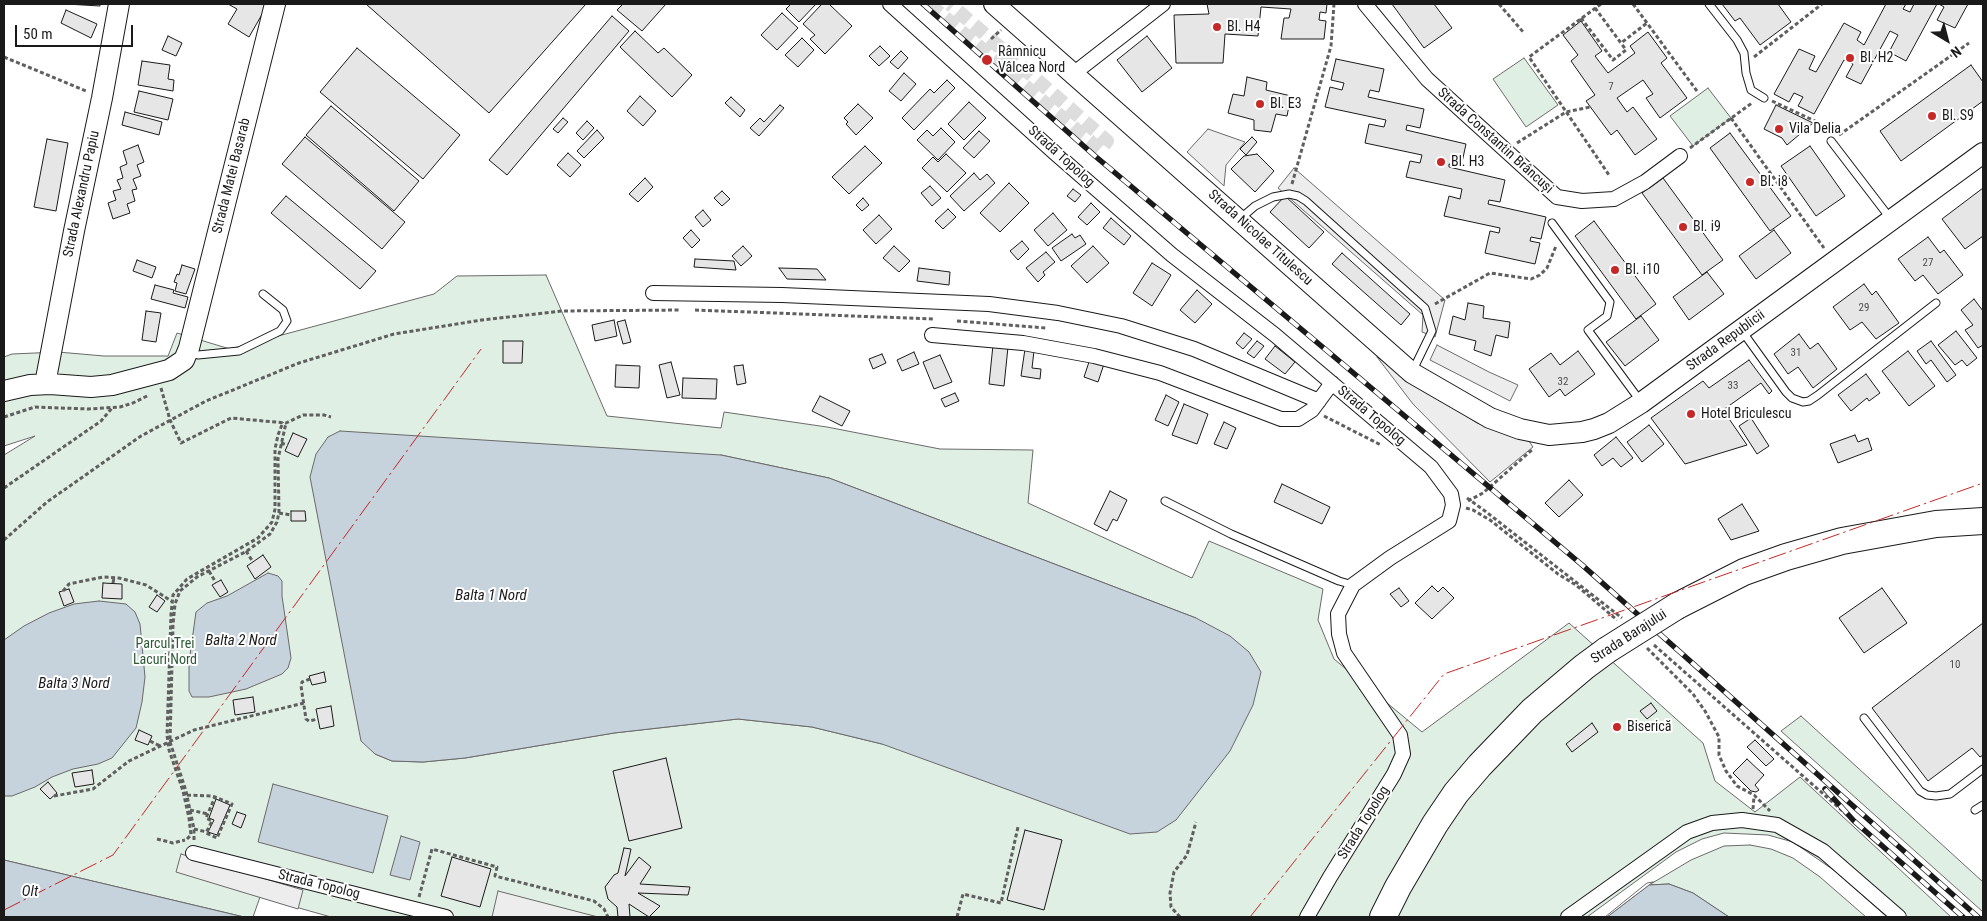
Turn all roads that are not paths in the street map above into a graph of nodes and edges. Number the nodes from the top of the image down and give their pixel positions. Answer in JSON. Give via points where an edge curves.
{"nodes":[{"id":1,"x":120,"y":4,"type":"edge"},
{"id":2,"x":275,"y":4,"type":"edge"},
{"id":3,"x":890,"y":4,"type":"edge"},
{"id":4,"x":994,"y":4,"type":"edge"},
{"id":5,"x":1163,"y":4,"type":"edge"},
{"id":6,"x":1365,"y":4,"type":"edge"},
{"id":7,"x":1709,"y":4,"type":"edge"},
{"id":8,"x":1073,"y":74,"type":"junction"},
{"id":9,"x":1762,"y":97,"type":"road end"},
{"id":10,"x":1831,"y":141,"type":"road end"},
{"id":11,"x":1983,"y":153,"type":"edge"},
{"id":12,"x":1680,"y":156,"type":"road end"},
{"id":13,"x":1239,"y":219,"type":"junction"},
{"id":14,"x":1891,"y":220,"type":"junction"},
{"id":15,"x":1552,"y":223,"type":"dead end"},
{"id":16,"x":653,"y":293,"type":"dead end"},
{"id":17,"x":263,"y":294,"type":"dead end"},
{"id":18,"x":1936,"y":303,"type":"dead end"},
{"id":19,"x":1741,"y":330,"type":"junction"},
{"id":20,"x":932,"y":335,"type":"dead end"},
{"id":21,"x":188,"y":350,"type":"junction"},
{"id":22,"x":1412,"y":373,"type":"junction"},
{"id":23,"x":1332,"y":383,"type":"junction"},
{"id":24,"x":45,"y":384,"type":"junction"},
{"id":25,"x":4,"y":391,"type":"edge"},
{"id":26,"x":1641,"y":403,"type":"junction"},
{"id":27,"x":1315,"y":405,"type":"junction"},
{"id":28,"x":1549,"y":435,"type":"joint"},
{"id":29,"x":1165,"y":500,"type":"dead end"},
{"id":30,"x":1983,"y":520,"type":"edge"},
{"id":31,"x":1353,"y":585,"type":"junction"},
{"id":32,"x":1864,"y":718,"type":"dead end"},
{"id":33,"x":1983,"y":769,"type":"edge"},
{"id":34,"x":1983,"y":805,"type":"edge"},
{"id":35,"x":1975,"y":810,"type":"dead end"},
{"id":36,"x":193,"y":853,"type":"road end"},
{"id":37,"x":446,"y":917,"type":"edge"},
{"id":38,"x":1308,"y":917,"type":"edge"},
{"id":39,"x":1383,"y":917,"type":"edge"},
{"id":40,"x":1568,"y":917,"type":"edge"},
{"id":41,"x":1899,"y":917,"type":"edge"}],
"edges":[{"from":1,"to":24,"type":"main road","name":"Strada Alexandru Papiu"},
{"from":2,"to":21,"type":"main road","name":"Strada Matei Basarab"},
{"from":3,"to":23,"type":"street","name":"Strada Topolog","via":[[1172,255]]},
{"from":4,"to":8,"type":"main road","name":"Strada Nicolae Titulescu"},
{"from":5,"to":8,"type":"street"},
{"from":6,"to":12,"type":"street","name":"Strada Constantin Brâncuși","via":[[1427,79],[1557,197],[1582,201],[1614,199],[1645,182]]},
{"from":7,"to":9,"type":"lane","via":[[1737,40],[1744,53],[1749,86]]},
{"from":8,"to":13,"type":"main road","name":"Strada Nicolae Titulescu"},
{"from":10,"to":14,"type":"lane"},
{"from":11,"to":14,"type":"main road","name":"Strada Republicii"},
{"from":13,"to":22,"type":"main road","name":"Strada Nicolae Titulescu"},
{"from":13,"to":22,"type":"lane","via":[[1273,197],[1289,194],[1306,201],[1425,308],[1432,332]]},
{"from":14,"to":19,"type":"main road","name":"Strada Republicii"},
{"from":15,"to":26,"type":"lane","via":[[1610,302],[1607,316],[1588,330]]},
{"from":16,"to":27,"type":"street","via":[[988,304],[1058,313],[1121,326],[1194,349]]},
{"from":17,"to":21,"type":"lane","via":[[283,310],[287,322],[280,331],[239,351],[198,355]]},
{"from":18,"to":19,"type":"lane","via":[[1818,395],[1803,402],[1786,392]]},
{"from":19,"to":26,"type":"main road","name":"Strada Republicii"},
{"from":20,"to":27,"type":"street","via":[[1022,343],[1094,356],[1160,373],[1281,419],[1298,419]]},
{"from":21,"to":24,"type":"main road","via":[[181,363],[169,370],[128,382],[92,386]]},
{"from":22,"to":28,"type":"main road","name":"Strada Nicolae Titulescu","via":[[1490,418]]},
{"from":23,"to":27,"type":"street"},
{"from":23,"to":31,"type":"street","name":"Strada Topolog","via":[[1431,467],[1451,494],[1453,505],[1449,520]]},
{"from":24,"to":25,"type":"main road"},
{"from":26,"to":28,"type":"main road","name":"Strada Republicii","via":[[1594,429]]},
{"from":29,"to":31,"type":"lane","via":[[1231,534]]},
{"from":30,"to":39,"type":"highway","name":"Strada Barajului","bridge":true,"via":[[1910,528],[1842,541],[1786,557],[1744,572],[1677,606],[1607,650],[1532,711],[1456,793],[1416,854]]},
{"from":31,"to":38,"type":"street","name":"Strada Topolog","via":[[1338,614],[1344,652],[1400,735],[1403,754]]},
{"from":32,"to":33,"type":"lane","via":[[1920,791],[1927,795],[1950,794]]},
{"from":34,"to":35,"type":"lane"},
{"from":36,"to":37,"type":"street","name":"Strada Topolog"},
{"from":40,"to":41,"type":"street","via":[[1687,832],[1712,823],[1742,820],[1777,825],[1823,851]]}]}
